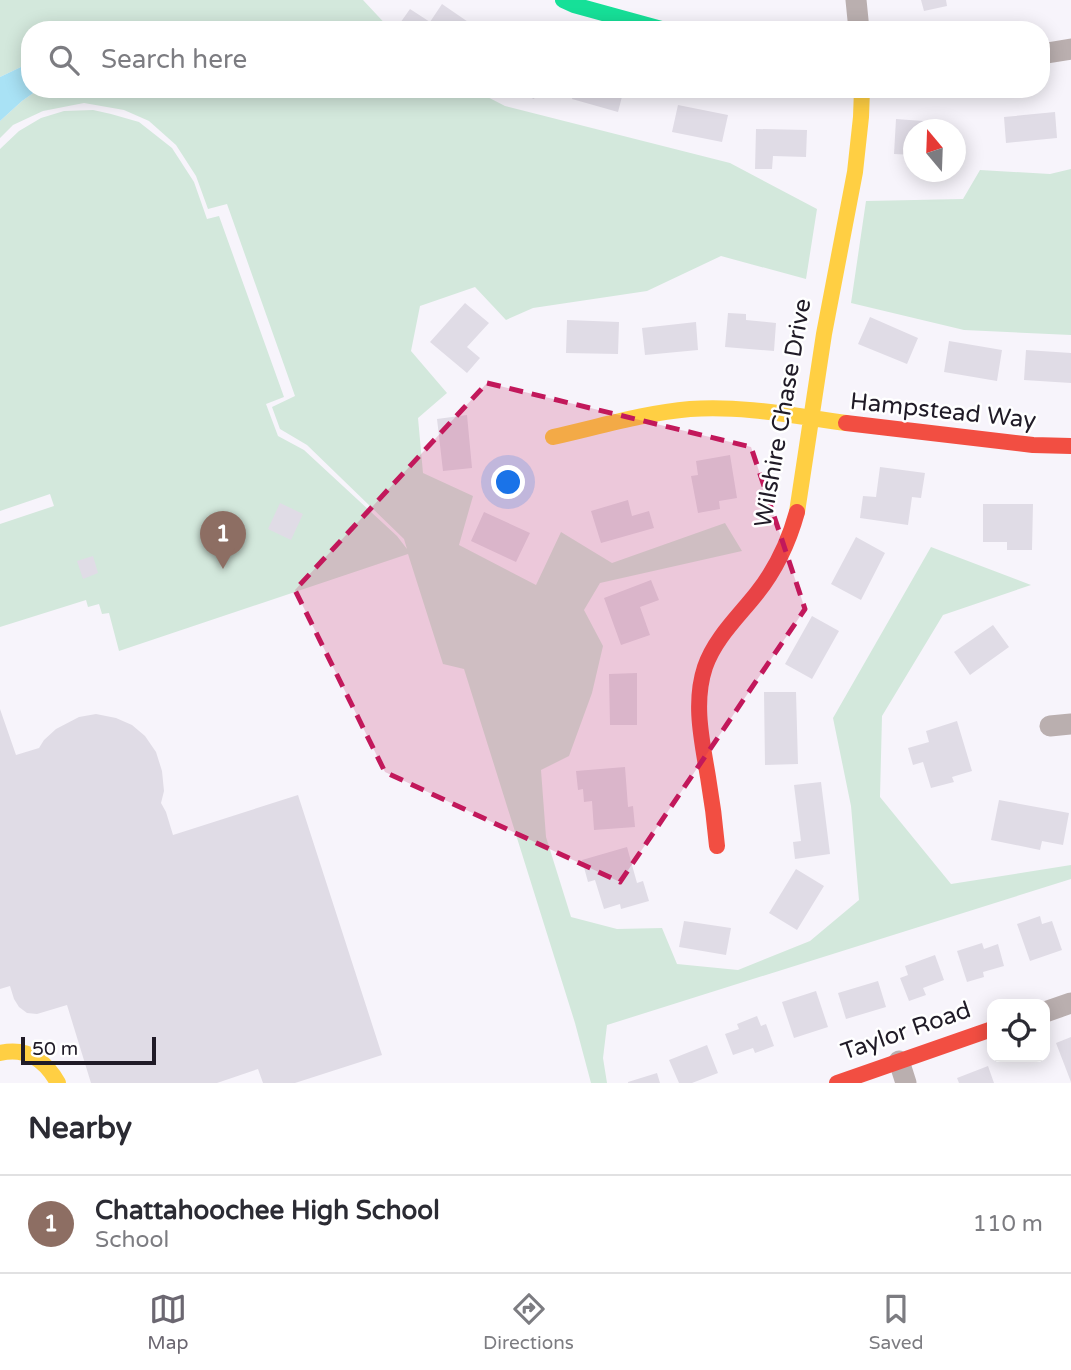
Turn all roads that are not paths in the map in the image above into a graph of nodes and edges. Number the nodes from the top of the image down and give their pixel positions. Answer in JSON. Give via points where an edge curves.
{"nodes":[{"id":1,"x":563,"y":0,"type":"edge"},
{"id":2,"x":856,"y":0,"type":"edge"},
{"id":3,"x":632,"y":21,"type":"edge"},
{"id":4,"x":858,"y":21,"type":"edge"},
{"id":5,"x":1071,"y":49,"type":"edge"},
{"id":6,"x":1050,"y":52,"type":"edge"},
{"id":7,"x":862,"y":98,"type":"edge"},
{"id":8,"x":810,"y":419,"type":"junction"},
{"id":9,"x":553,"y":437,"type":"dead end"},
{"id":10,"x":1071,"y":446,"type":"edge"},
{"id":11,"x":717,"y":846,"type":"dead end"},
{"id":12,"x":1071,"y":1003,"type":"edge"},
{"id":13,"x":1050,"y":1010,"type":"edge"},
{"id":14,"x":987,"y":1031,"type":"edge"},
{"id":15,"x":0,"y":1053,"type":"edge"},
{"id":16,"x":899,"y":1060,"type":"junction"},
{"id":17,"x":58,"y":1083,"type":"edge"},
{"id":18,"x":837,"y":1083,"type":"edge"},
{"id":19,"x":906,"y":1083,"type":"edge"}],
"edges":[{"from":1,"to":3,"type":"street"},
{"from":2,"to":4,"type":"street"},
{"from":5,"to":6,"type":"street"},
{"from":7,"to":8,"type":"street","name":"Wilshire Chase Drive","via":[[857,161]]},
{"from":8,"to":9,"type":"street","name":"Hampstead Way","via":[[733,409],[691,409]]},
{"from":8,"to":10,"type":"street","name":"Hampstead Way"},
{"from":8,"to":11,"type":"street","name":"Wilshire Chase Drive","via":[[798,509],[789,539],[767,579],[718,639],[701,679],[699,722]]},
{"from":12,"to":13,"type":"street"},
{"from":14,"to":16,"type":"street","name":"Taylor Road"},
{"from":15,"to":17,"type":"street","via":[[23,1052],[37,1058]]},
{"from":16,"to":18,"type":"street","name":"Taylor Road"},
{"from":16,"to":19,"type":"street"}]}
